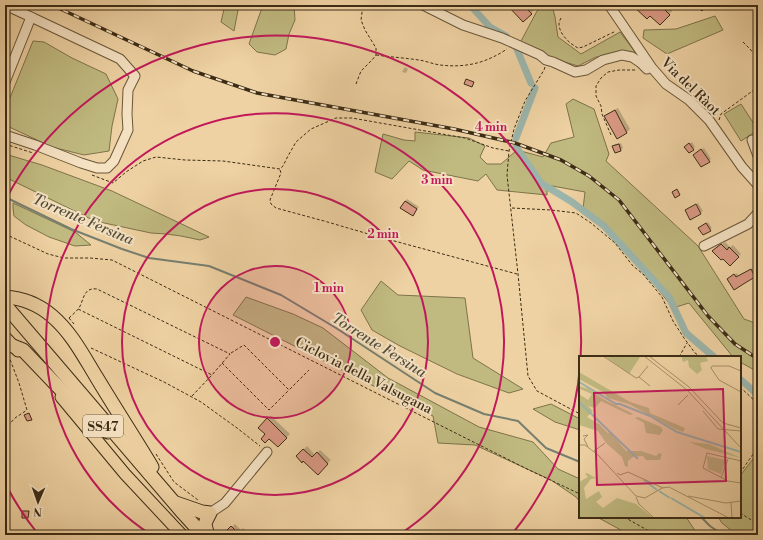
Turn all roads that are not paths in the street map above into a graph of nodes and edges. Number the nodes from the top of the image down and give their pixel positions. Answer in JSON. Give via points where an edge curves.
{"nodes":[{"id":1,"x":5,"y":5,"type":"edge"},
{"id":2,"x":423,"y":5,"type":"edge"},
{"id":3,"x":609,"y":5,"type":"edge"},
{"id":4,"x":31,"y":17,"type":"junction"},
{"id":5,"x":647,"y":69,"type":"road end"},
{"id":6,"x":5,"y":82,"type":"edge"},
{"id":7,"x":5,"y":135,"type":"edge"},
{"id":8,"x":752,"y":140,"type":"dead end"},
{"id":9,"x":758,"y":156,"type":"edge"},
{"id":10,"x":758,"y":185,"type":"edge"},
{"id":11,"x":758,"y":213,"type":"edge"},
{"id":12,"x":704,"y":246,"type":"dead end"},
{"id":13,"x":5,"y":297,"type":"edge"},
{"id":14,"x":8,"y":313,"type":"edge"},
{"id":15,"x":8,"y":345,"type":"edge"},
{"id":16,"x":108,"y":432,"type":"junction"},
{"id":17,"x":267,"y":452,"type":"road end"},
{"id":18,"x":173,"y":502,"type":"junction"},
{"id":19,"x":206,"y":508,"type":"junction"},
{"id":20,"x":182,"y":535,"type":"edge"},
{"id":21,"x":197,"y":535,"type":"edge"},
{"id":22,"x":203,"y":535,"type":"edge"},
{"id":23,"x":208,"y":535,"type":"edge"}],
"edges":[{"from":1,"to":4,"type":"street"},
{"from":2,"to":5,"type":"street","via":[[462,25],[502,38],[575,72],[622,55],[632,57]]},
{"from":3,"to":10,"type":"street","name":"Via del Ràot","via":[[652,68],[666,84],[690,100],[709,120]]},
{"from":4,"to":6,"type":"street"},
{"from":4,"to":7,"type":"street","via":[[120,59],[135,76],[128,90],[128,130],[114,161],[106,168],[97,168]]},
{"from":8,"to":9,"type":"street"},
{"from":11,"to":12,"type":"street","via":[[748,224]]},
{"from":13,"to":18,"type":"highway","via":[[21,299],[36,305],[52,316],[69,334]]},
{"from":14,"to":16,"type":"highway","number":"SS47"},
{"from":14,"to":18,"type":"highway","number":"SS47"},
{"from":15,"to":16,"type":"highway","via":[[23,350],[89,420]]},
{"from":15,"to":20,"type":"main road","via":[[24,355],[101,446]]},
{"from":16,"to":21,"type":"highway","number":"SS47"},
{"from":17,"to":19,"type":"street","via":[[225,503]]},
{"from":18,"to":19,"type":"highway","via":[[202,512]]},
{"from":18,"to":22,"type":"highway","number":"SS47"},
{"from":19,"to":23,"type":"highway","via":[[205,528]]}]}
